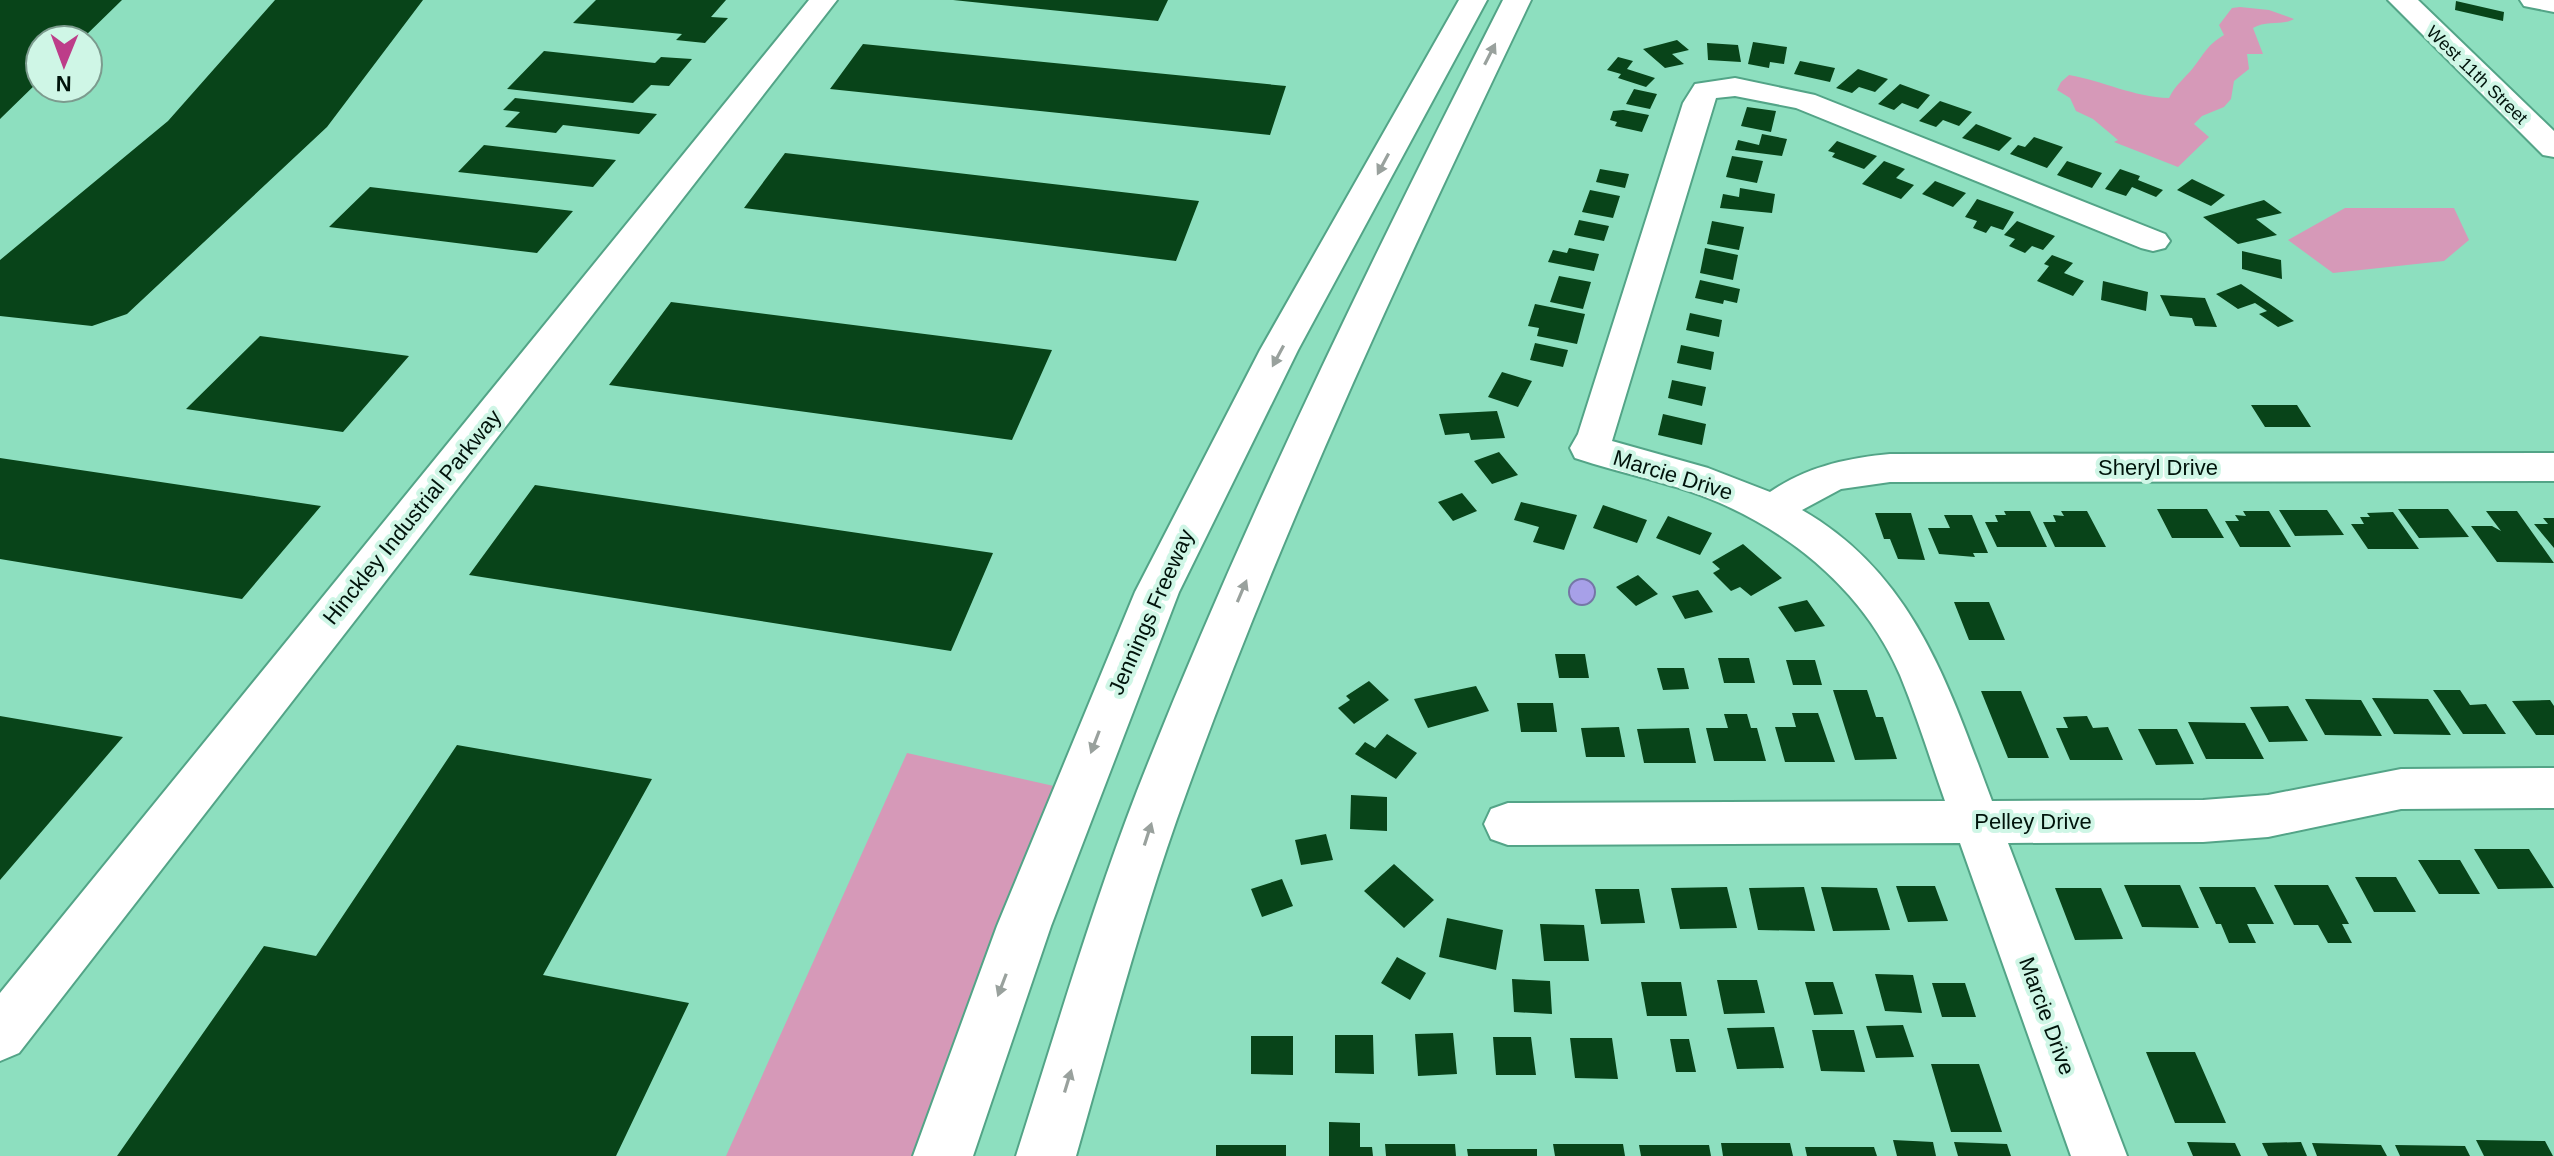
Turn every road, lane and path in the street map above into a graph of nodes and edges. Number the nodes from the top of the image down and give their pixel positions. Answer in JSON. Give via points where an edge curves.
{"nodes":[{"id":1,"x":823,"y":0,"type":"edge"},
{"id":2,"x":1454,"y":0,"type":"edge"},
{"id":3,"x":1473,"y":0,"type":"edge"},
{"id":4,"x":1517,"y":0,"type":"edge"},
{"id":5,"x":2402,"y":0,"type":"edge"},
{"id":6,"x":2534,"y":0,"type":"edge"},
{"id":7,"x":1549,"y":1,"type":"edge"},
{"id":8,"x":2554,"y":4,"type":"edge"},
{"id":9,"x":1419,"y":96,"type":"junction"},
{"id":10,"x":2554,"y":148,"type":"edge"},
{"id":11,"x":2153,"y":241,"type":"dead end"},
{"id":12,"x":1398,"y":251,"type":"junction"},
{"id":13,"x":2554,"y":467,"type":"edge"},
{"id":14,"x":1773,"y":511,"type":"junction"},
{"id":15,"x":2554,"y":788,"type":"edge"},
{"id":16,"x":1976,"y":821,"type":"junction"},
{"id":17,"x":1508,"y":824,"type":"dead end"},
{"id":18,"x":0,"y":1035,"type":"edge"},
{"id":19,"x":943,"y":1156,"type":"edge"},
{"id":20,"x":1046,"y":1156,"type":"edge"},
{"id":21,"x":2099,"y":1156,"type":"edge"}],
"edges":[{"from":1,"to":18,"type":"street","name":"Hinckley Industrial Parkway"},
{"from":2,"to":9,"type":"highway"},
{"from":3,"to":9,"type":"highway"},
{"from":12,"to":4,"type":"highway","one_way":true},
{"from":5,"to":10,"type":"street","name":"West 11th Street"},
{"from":6,"to":8,"type":"street"},
{"from":7,"to":12,"type":"highway"},
{"from":9,"to":19,"type":"highway","name":"Jennings Freeway","one_way":true,"via":[[1170,565],[980,1043]]},
{"from":11,"to":14,"type":"street","name":"Marcie Drive","via":[[1804,101],[1735,87],[1706,90],[1589,448],[1695,478]]},
{"from":20,"to":12,"type":"highway","one_way":true,"via":[[1161,794],[1259,551]]},
{"from":13,"to":14,"type":"street","name":"Sheryl Drive","via":[[1890,468],[1828,476]]},
{"from":14,"to":16,"type":"street","name":"Marcie Drive","via":[[1850,567],[1894,619],[1922,675]]},
{"from":15,"to":16,"type":"street","name":"Pelley Drive","via":[[2401,789],[2235,820]]},
{"from":16,"to":17,"type":"street","name":"Pelley Drive"},
{"from":16,"to":21,"type":"street","name":"Marcie Drive"}]}
